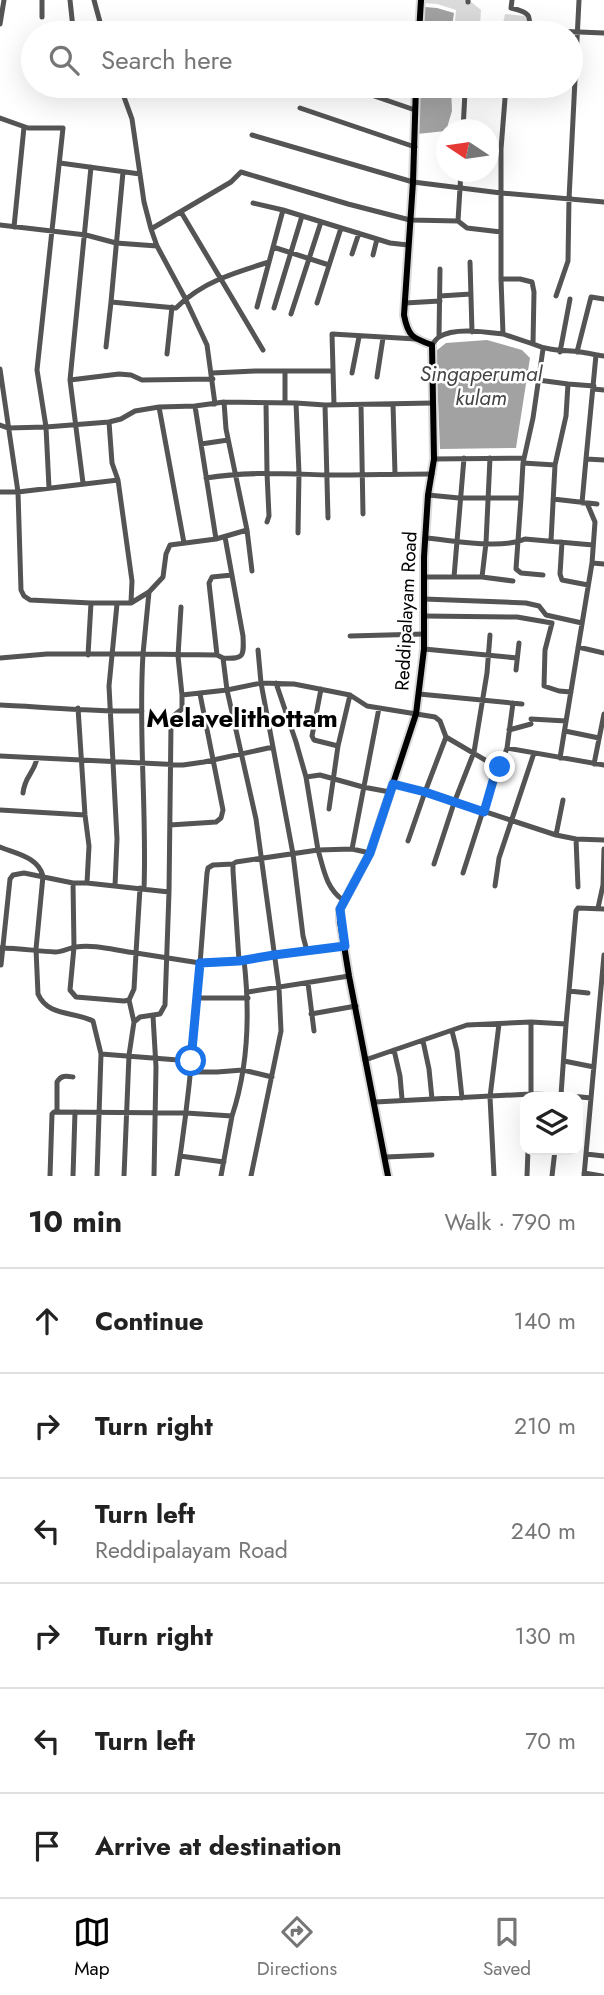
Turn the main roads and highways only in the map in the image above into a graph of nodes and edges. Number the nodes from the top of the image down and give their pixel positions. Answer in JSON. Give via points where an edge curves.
{"nodes":[{"id":1,"x":421,"y":0,"type":"edge"},
{"id":2,"x":420,"y":21,"type":"edge"},
{"id":3,"x":416,"y":98,"type":"edge"},
{"id":4,"x":388,"y":1176,"type":"edge"}],
"edges":[{"from":1,"to":2,"type":"main road"},
{"from":3,"to":4,"type":"main road","name":"Reddipalayam Road","via":[[404,315],[407,331],[432,345],[434,458],[425,538],[424,649],[416,714],[370,853],[340,909]]}]}
